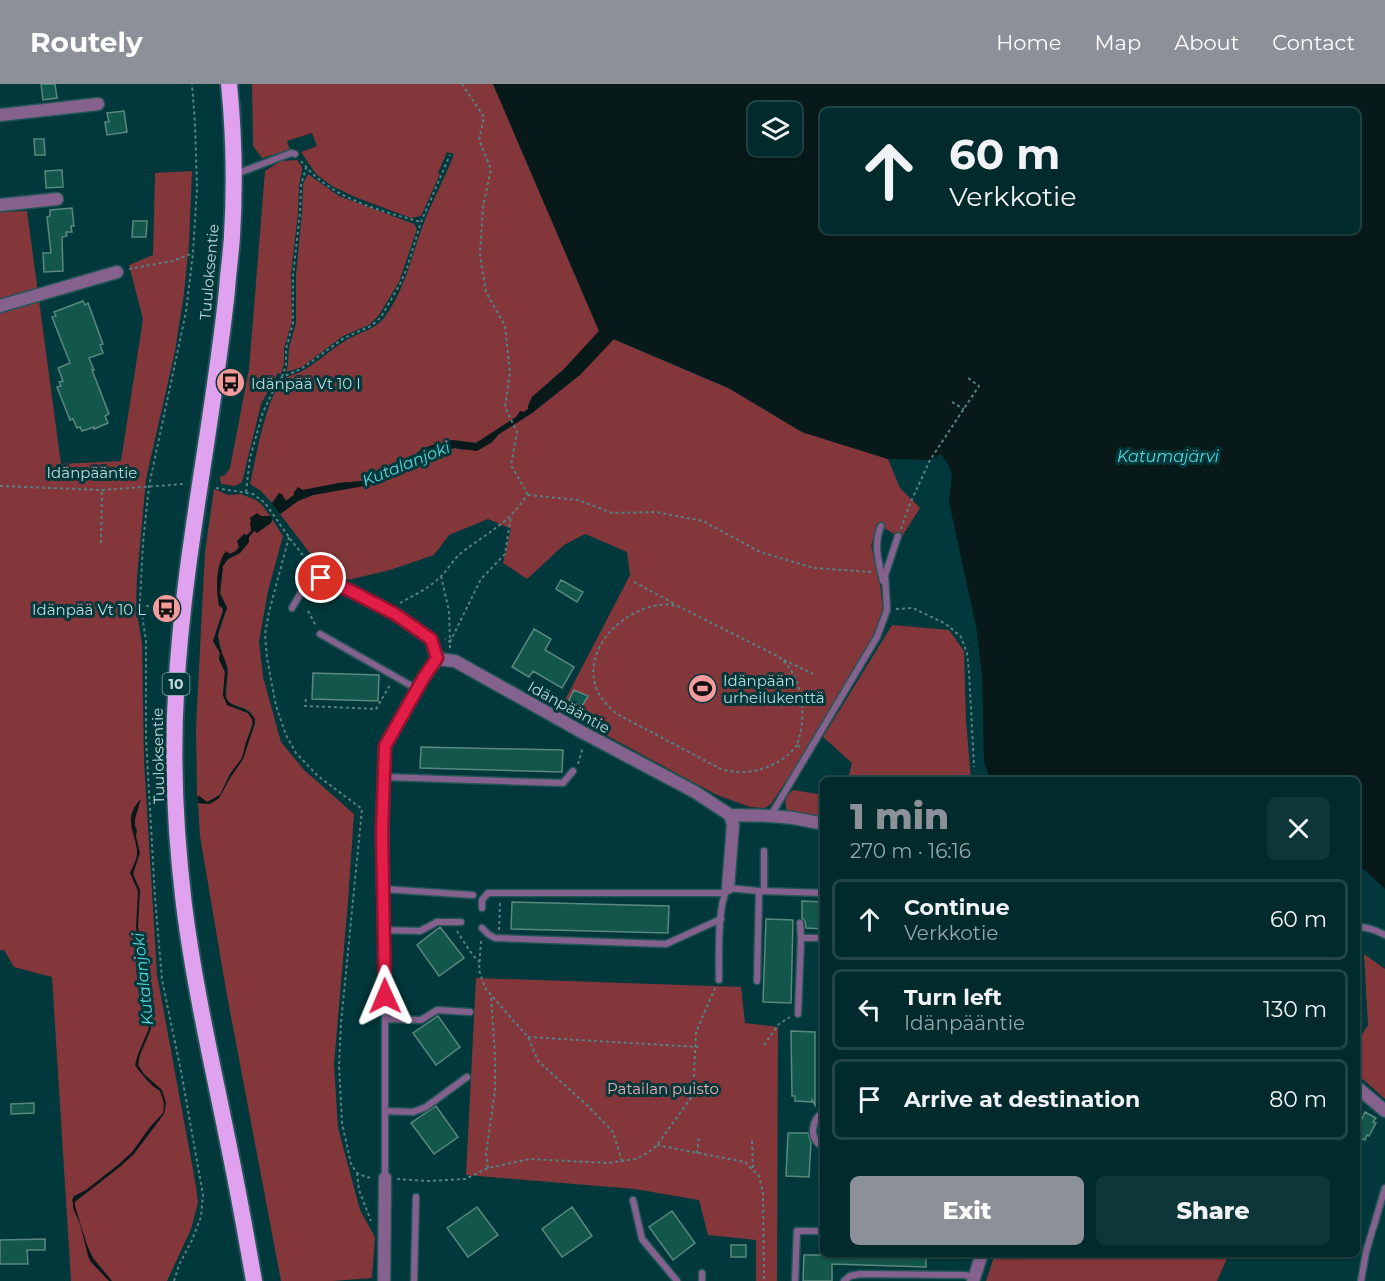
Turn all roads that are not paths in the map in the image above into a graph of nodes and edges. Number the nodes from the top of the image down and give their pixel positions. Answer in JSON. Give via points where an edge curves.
{"nodes":[{"id":1,"x":230,"y":84,"type":"edge"},
{"id":2,"x":98,"y":104,"type":"dead end"},
{"id":3,"x":0,"y":115,"type":"edge"},
{"id":4,"x":295,"y":154,"type":"road end"},
{"id":5,"x":233,"y":175,"type":"junction"},
{"id":6,"x":57,"y":199,"type":"dead end"},
{"id":7,"x":0,"y":205,"type":"edge"},
{"id":8,"x":117,"y":272,"type":"road end"},
{"id":9,"x":0,"y":306,"type":"edge"},
{"id":10,"x":881,"y":526,"type":"dead end"},
{"id":11,"x":898,"y":536,"type":"road end"},
{"id":12,"x":321,"y":578,"type":"joint"},
{"id":13,"x":885,"y":591,"type":"junction"},
{"id":14,"x":292,"y":608,"type":"dead end"},
{"id":15,"x":320,"y":634,"type":"road end"},
{"id":16,"x":437,"y":658,"type":"junction"},
{"id":17,"x":417,"y":690,"type":"junction"},
{"id":18,"x":573,"y":771,"type":"road end"},
{"id":19,"x":384,"y":777,"type":"junction"},
{"id":20,"x":730,"y":815,"type":"junction"},
{"id":21,"x":771,"y":816,"type":"junction"},
{"id":22,"x":820,"y":823,"type":"edge"},
{"id":23,"x":764,"y":851,"type":"dead end"},
{"id":24,"x":383,"y":889,"type":"junction"},
{"id":25,"x":726,"y":891,"type":"junction"},
{"id":26,"x":762,"y":891,"type":"junction"},
{"id":27,"x":820,"y":893,"type":"edge"},
{"id":28,"x":473,"y":895,"type":"dead end"},
{"id":29,"x":482,"y":908,"type":"dead end"},
{"id":30,"x":721,"y":919,"type":"junction"},
{"id":31,"x":461,"y":922,"type":"dead end"},
{"id":32,"x":800,"y":923,"type":"dead end"},
{"id":33,"x":1360,"y":927,"type":"edge"},
{"id":34,"x":482,"y":928,"type":"road end"},
{"id":35,"x":383,"y":930,"type":"junction"},
{"id":36,"x":1385,"y":935,"type":"edge"},
{"id":37,"x":801,"y":938,"type":"junction"},
{"id":38,"x":820,"y":938,"type":"edge"},
{"id":39,"x":719,"y":980,"type":"road end"},
{"id":40,"x":757,"y":981,"type":"dead end"},
{"id":41,"x":385,"y":996,"type":"dead end"},
{"id":42,"x":385,"y":1011,"type":"dead end"},
{"id":43,"x":470,"y":1012,"type":"dead end"},
{"id":44,"x":798,"y":1014,"type":"road end"},
{"id":45,"x":386,"y":1019,"type":"junction"},
{"id":46,"x":467,"y":1077,"type":"dead end"},
{"id":47,"x":1360,"y":1090,"type":"edge"},
{"id":48,"x":385,"y":1111,"type":"junction"},
{"id":49,"x":1385,"y":1111,"type":"edge"},
{"id":50,"x":820,"y":1114,"type":"edge"},
{"id":51,"x":820,"y":1145,"type":"edge"},
{"id":52,"x":385,"y":1178,"type":"joint"},
{"id":53,"x":1385,"y":1188,"type":"edge"},
{"id":54,"x":416,"y":1197,"type":"dead end"},
{"id":55,"x":633,"y":1200,"type":"dead end"},
{"id":56,"x":820,"y":1231,"type":"edge"},
{"id":57,"x":981,"y":1257,"type":"edge"},
{"id":58,"x":702,"y":1273,"type":"dead end"},
{"id":59,"x":974,"y":1279,"type":"edge"},
{"id":60,"x":254,"y":1281,"type":"edge"},
{"id":61,"x":384,"y":1281,"type":"edge"},
{"id":62,"x":414,"y":1281,"type":"edge"},
{"id":63,"x":677,"y":1281,"type":"edge"},
{"id":64,"x":702,"y":1281,"type":"edge"},
{"id":65,"x":795,"y":1281,"type":"edge"},
{"id":66,"x":844,"y":1281,"type":"edge"},
{"id":67,"x":1361,"y":1281,"type":"edge"}],
"edges":[{"from":1,"to":5,"type":"highway","name":"Tuuloksentie","number":"10"},
{"from":2,"to":3,"type":"street"},
{"from":4,"to":5,"type":"lane"},
{"from":5,"to":60,"type":"highway","name":"Tuuloksentie","number":"10","via":[[224,319],[188,560],[176,694],[175,758],[186,915]]},
{"from":6,"to":7,"type":"street"},
{"from":8,"to":9,"type":"street"},
{"from":10,"to":13,"type":"lane","via":[[876,550]]},
{"from":11,"to":13,"type":"lane","via":[[885,575]]},
{"from":12,"to":14,"type":"lane","via":[[310,577]]},
{"from":12,"to":16,"type":"street","via":[[387,610],[431,639]]},
{"from":13,"to":21,"type":"lane","via":[[887,609],[877,637]]},
{"from":15,"to":17,"type":"lane"},
{"from":16,"to":17,"type":"street"},
{"from":16,"to":20,"type":"street","name":"Idänpääntie","via":[[455,661]]},
{"from":17,"to":19,"type":"street","via":[[385,746]]},
{"from":18,"to":19,"type":"lane","via":[[563,783]]},
{"from":19,"to":24,"type":"street"},
{"from":20,"to":21,"type":"street"},
{"from":20,"to":25,"type":"street","via":[[733,825]]},
{"from":21,"to":22,"type":"street"},
{"from":23,"to":26,"type":"lane"},
{"from":24,"to":28,"type":"lane"},
{"from":24,"to":35,"type":"lane"},
{"from":25,"to":26,"type":"lane"},
{"from":25,"to":29,"type":"lane","via":[[488,893]]},
{"from":25,"to":30,"type":"lane"},
{"from":26,"to":27,"type":"lane"},
{"from":26,"to":40,"type":"lane"},
{"from":30,"to":34,"type":"lane","via":[[666,944],[495,938]]},
{"from":30,"to":39,"type":"lane"},
{"from":31,"to":35,"type":"lane","via":[[437,922],[420,931]]},
{"from":32,"to":37,"type":"lane"},
{"from":33,"to":36,"type":"lane"},
{"from":35,"to":41,"type":"lane"},
{"from":37,"to":38,"type":"lane"},
{"from":37,"to":44,"type":"lane"},
{"from":42,"to":45,"type":"lane"},
{"from":43,"to":45,"type":"lane","via":[[437,1010],[421,1020]]},
{"from":45,"to":48,"type":"lane"},
{"from":46,"to":48,"type":"lane","via":[[426,1107],[413,1112]]},
{"from":47,"to":49,"type":"street"},
{"from":48,"to":52,"type":"lane"},
{"from":50,"to":51,"type":"lane","via":[[813,1124],[813,1136]]},
{"from":52,"to":61,"type":"street"},
{"from":53,"to":67,"type":"lane"},
{"from":54,"to":62,"type":"lane"},
{"from":55,"to":63,"type":"lane","via":[[642,1239]]},
{"from":56,"to":65,"type":"lane","via":[[797,1231]]},
{"from":57,"to":59,"type":"street"},
{"from":58,"to":64,"type":"lane"},
{"from":59,"to":66,"type":"lane","via":[[964,1275],[860,1274]]}]}
